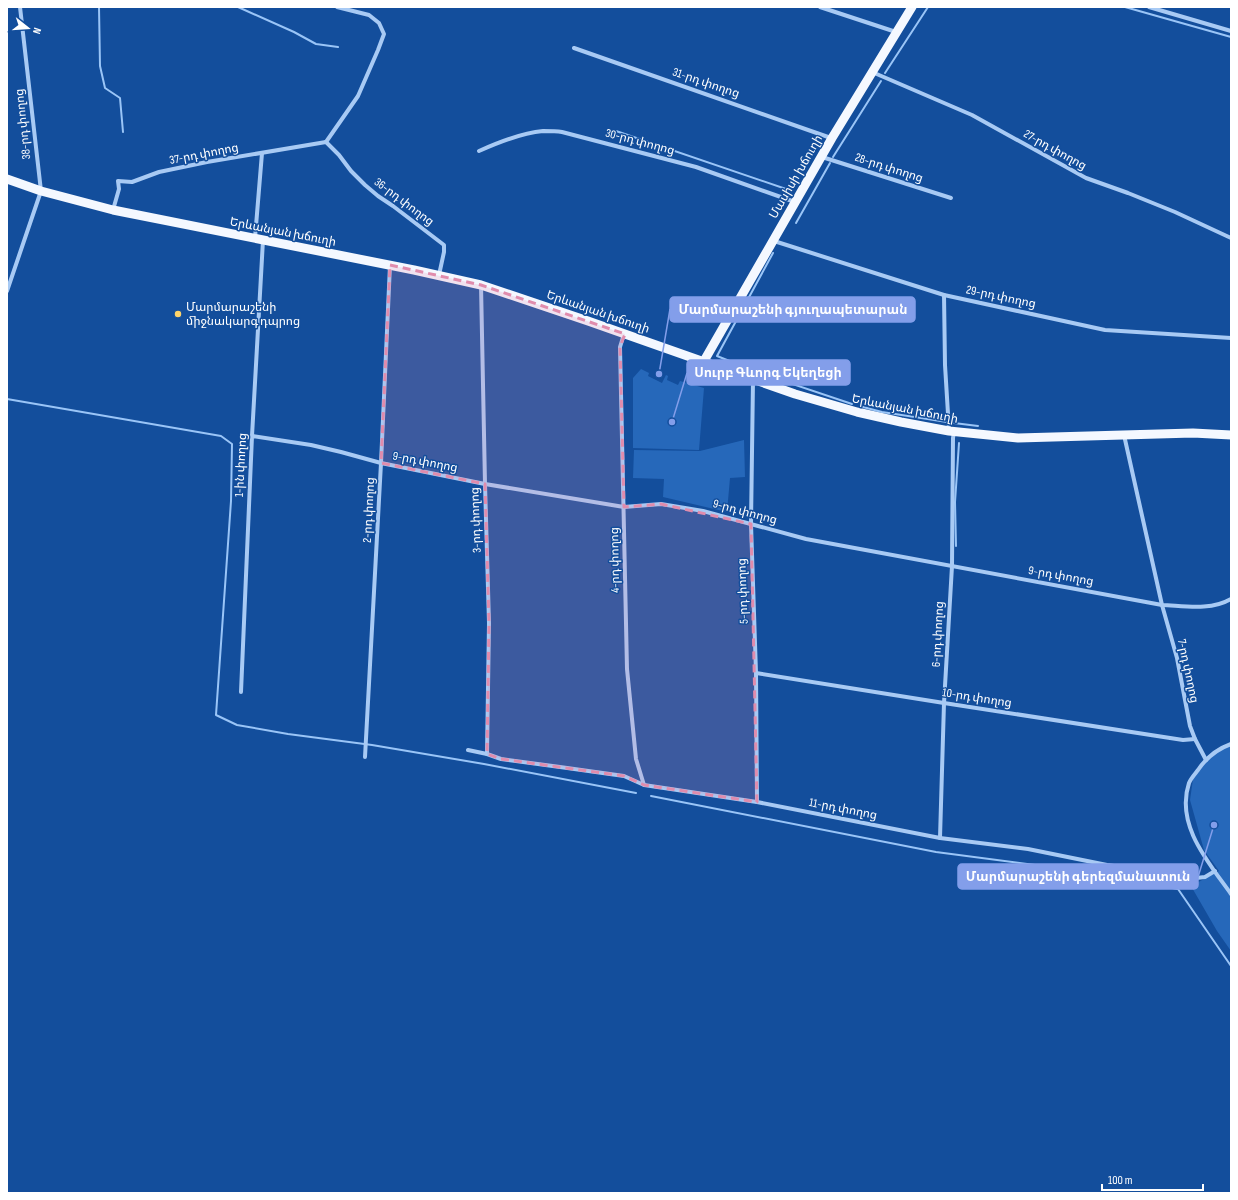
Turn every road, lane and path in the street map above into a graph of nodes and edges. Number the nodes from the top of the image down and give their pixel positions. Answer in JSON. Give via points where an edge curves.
{"nodes":[{"id":1,"x":20,"y":7,"type":"edge"},
{"id":2,"x":338,"y":7,"type":"edge"},
{"id":3,"x":820,"y":7,"type":"edge"},
{"id":4,"x":912,"y":7,"type":"edge"},
{"id":5,"x":1149,"y":7,"type":"edge"},
{"id":6,"x":1231,"y":31,"type":"edge"},
{"id":7,"x":896,"y":32,"type":"junction"},
{"id":8,"x":574,"y":48,"type":"dead end"},
{"id":9,"x":872,"y":71,"type":"junction"},
{"id":10,"x":832,"y":138,"type":"junction"},
{"id":11,"x":326,"y":142,"type":"junction"},
{"id":12,"x":479,"y":151,"type":"dead end"},
{"id":13,"x":262,"y":153,"type":"junction"},
{"id":14,"x":821,"y":157,"type":"junction"},
{"id":15,"x":7,"y":179,"type":"edge"},
{"id":16,"x":41,"y":191,"type":"junction"},
{"id":17,"x":951,"y":198,"type":"dead end"},
{"id":18,"x":794,"y":202,"type":"junction"},
{"id":19,"x":113,"y":210,"type":"junction"},
{"id":20,"x":1231,"y":238,"type":"edge"},
{"id":21,"x":259,"y":239,"type":"junction"},
{"id":22,"x":774,"y":240,"type":"junction"},
{"id":23,"x":390,"y":265,"type":"junction"},
{"id":24,"x":439,"y":275,"type":"junction"},
{"id":25,"x":481,"y":285,"type":"junction"},
{"id":26,"x":7,"y":291,"type":"edge"},
{"id":27,"x":944,"y":295,"type":"junction"},
{"id":28,"x":625,"y":334,"type":"junction"},
{"id":29,"x":1231,"y":338,"type":"edge"},
{"id":30,"x":704,"y":361,"type":"junction"},
{"id":31,"x":753,"y":379,"type":"junction"},
{"id":32,"x":952,"y":431,"type":"junction"},
{"id":33,"x":1124,"y":435,"type":"junction"},
{"id":34,"x":1231,"y":435,"type":"edge"},
{"id":35,"x":252,"y":436,"type":"junction"},
{"id":36,"x":382,"y":463,"type":"junction"},
{"id":37,"x":485,"y":484,"type":"junction"},
{"id":38,"x":624,"y":506,"type":"junction"},
{"id":39,"x":751,"y":524,"type":"junction"},
{"id":40,"x":952,"y":566,"type":"junction"},
{"id":41,"x":1231,"y":599,"type":"edge"},
{"id":42,"x":1162,"y":605,"type":"junction"},
{"id":43,"x":756,"y":673,"type":"junction"},
{"id":44,"x":241,"y":692,"type":"dead end"},
{"id":45,"x":944,"y":703,"type":"junction"},
{"id":46,"x":1195,"y":740,"type":"junction"},
{"id":47,"x":1231,"y":744,"type":"edge"},
{"id":48,"x":468,"y":750,"type":"dead end"},
{"id":49,"x":488,"y":754,"type":"junction"},
{"id":50,"x":365,"y":757,"type":"dead end"},
{"id":51,"x":1206,"y":760,"type":"junction"},
{"id":52,"x":644,"y":785,"type":"junction"},
{"id":53,"x":757,"y":802,"type":"junction"},
{"id":54,"x":940,"y":838,"type":"junction"},
{"id":55,"x":1215,"y":871,"type":"junction"},
{"id":56,"x":1231,"y":894,"type":"edge"}],
"edges":[{"from":1,"to":16,"type":"street","name":"38-րդ փողոց"},
{"from":2,"to":11,"type":"street","via":[[369,15],[379,23],[384,34],[358,96]]},
{"from":3,"to":7,"type":"street"},
{"from":4,"to":7,"type":"main road","name":"Մասիսի խճուղի"},
{"from":5,"to":6,"type":"street"},
{"from":7,"to":9,"type":"main road","name":"Մասիսի խճուղի"},
{"from":8,"to":10,"type":"street","name":"31-րդ փողոց"},
{"from":9,"to":10,"type":"main road","name":"Մասիսի խճուղի"},
{"from":9,"to":20,"type":"street","name":"27-րդ փողոց","via":[[972,115],[1086,178],[1135,195]]},
{"from":10,"to":14,"type":"main road","name":"Մասիսի խճուղի"},
{"from":11,"to":13,"type":"street","name":"37-րդ փողոց"},
{"from":11,"to":24,"type":"street","name":"36-րդ փողոց","via":[[369,189],[444,245]]},
{"from":12,"to":18,"type":"street","name":"30-րդ փողոց","via":[[520,136],[543,131],[562,132],[696,167]]},
{"from":13,"to":19,"type":"street","name":"37-րդ փողոց","via":[[159,172],[132,182],[118,181],[119,190]]},
{"from":13,"to":21,"type":"street","name":"1-ին փողոց"},
{"from":14,"to":17,"type":"street","name":"28-րդ փողոց"},
{"from":14,"to":18,"type":"main road","name":"Մասիսի խճուղի"},
{"from":15,"to":16,"type":"main road","name":"Երևանյան խճուղի"},
{"from":16,"to":19,"type":"main road","name":"Երևանյան խճուղի"},
{"from":16,"to":26,"type":"street"},
{"from":18,"to":22,"type":"main road","name":"Մասիսի խճուղի"},
{"from":19,"to":21,"type":"main road","name":"Երևանյան խճուղի"},
{"from":21,"to":23,"type":"main road","name":"Երևանյան խճուղի"},
{"from":21,"to":35,"type":"street","name":"1-ին փողոց"},
{"from":22,"to":27,"type":"street","name":"29-րդ փողոց"},
{"from":22,"to":30,"type":"main road","name":"Մասիսի խճուղի"},
{"from":23,"to":24,"type":"main road","name":"Երևանյան խճուղի"},
{"from":23,"to":36,"type":"street","name":"2-րդ փողոց"},
{"from":24,"to":25,"type":"main road","name":"Երևանյան խճուղի"},
{"from":25,"to":28,"type":"main road","name":"Երևանյան խճուղի"},
{"from":25,"to":37,"type":"street","name":"3-րդ փողոց"},
{"from":27,"to":29,"type":"street","name":"29-րդ փողոց","via":[[1105,330]]},
{"from":27,"to":32,"type":"street","name":"6-րդ փողոց","via":[[945,365]]},
{"from":28,"to":30,"type":"main road","name":"Երևանյան խճուղի"},
{"from":28,"to":38,"type":"street","name":"4-րդ փողոց","via":[[620,347]]},
{"from":30,"to":31,"type":"main road","name":"Երևանյան խճուղի"},
{"from":31,"to":32,"type":"main road","name":"Երևանյան խճուղի","via":[[857,412]]},
{"from":31,"to":39,"type":"street","name":"5-րդ փողոց"},
{"from":32,"to":33,"type":"main road","name":"Երևանյան խճուղի","via":[[1018,438]]},
{"from":32,"to":40,"type":"street","name":"6-րդ փողոց"},
{"from":33,"to":34,"type":"main road","name":"Երևանյան խճուղի"},
{"from":33,"to":42,"type":"street","name":"7-րդ փողոց"},
{"from":35,"to":36,"type":"street","name":"9-րդ փողոց","via":[[311,445]]},
{"from":35,"to":44,"type":"street","name":"1-ին փողոց"},
{"from":36,"to":37,"type":"street","name":"9-րդ փողոց"},
{"from":36,"to":50,"type":"street","name":"2-րդ փողոց"},
{"from":37,"to":38,"type":"street","name":"9-րդ փողոց"},
{"from":37,"to":49,"type":"street","name":"3-րդ փողոց","via":[[489,623]]},
{"from":38,"to":39,"type":"street","name":"9-րդ փողոց","via":[[661,504],[703,511]]},
{"from":38,"to":52,"type":"street","name":"4-րդ փողոց","via":[[627,669],[636,759]]},
{"from":39,"to":40,"type":"street","name":"9-րդ փողոց","via":[[806,539]]},
{"from":39,"to":43,"type":"street","name":"5-րդ փողոց"},
{"from":40,"to":42,"type":"street","name":"9-րդ փողոց"},
{"from":40,"to":45,"type":"street","name":"6-րդ փողոց"},
{"from":41,"to":42,"type":"street","name":"9-րդ փողոց","via":[[1202,607]]},
{"from":42,"to":46,"type":"street","name":"7-րդ փողոց"},
{"from":43,"to":45,"type":"street","name":"10-րդ փողոց"},
{"from":43,"to":53,"type":"street","name":"5-րդ փողոց"},
{"from":45,"to":46,"type":"street","name":"10-րդ փողոց"},
{"from":45,"to":54,"type":"street","name":"6-րդ փողոց"},
{"from":46,"to":51,"type":"street","name":"7-րդ փողոց"},
{"from":47,"to":51,"type":"street"},
{"from":48,"to":49,"type":"street","name":"11-րդ փողոց"},
{"from":49,"to":52,"type":"street","name":"11-րդ փողոց","via":[[501,759],[624,776]]},
{"from":51,"to":55,"type":"street","via":[[1190,782],[1186,797],[1187,815],[1200,850]]},
{"from":52,"to":53,"type":"street","name":"11-րդ փողոց"},
{"from":53,"to":54,"type":"street","name":"11-րդ փողոց"},
{"from":54,"to":55,"type":"street","name":"11-րդ փողոց","via":[[1028,849],[1107,866],[1196,878],[1205,877]]},
{"from":55,"to":56,"type":"street"}]}
